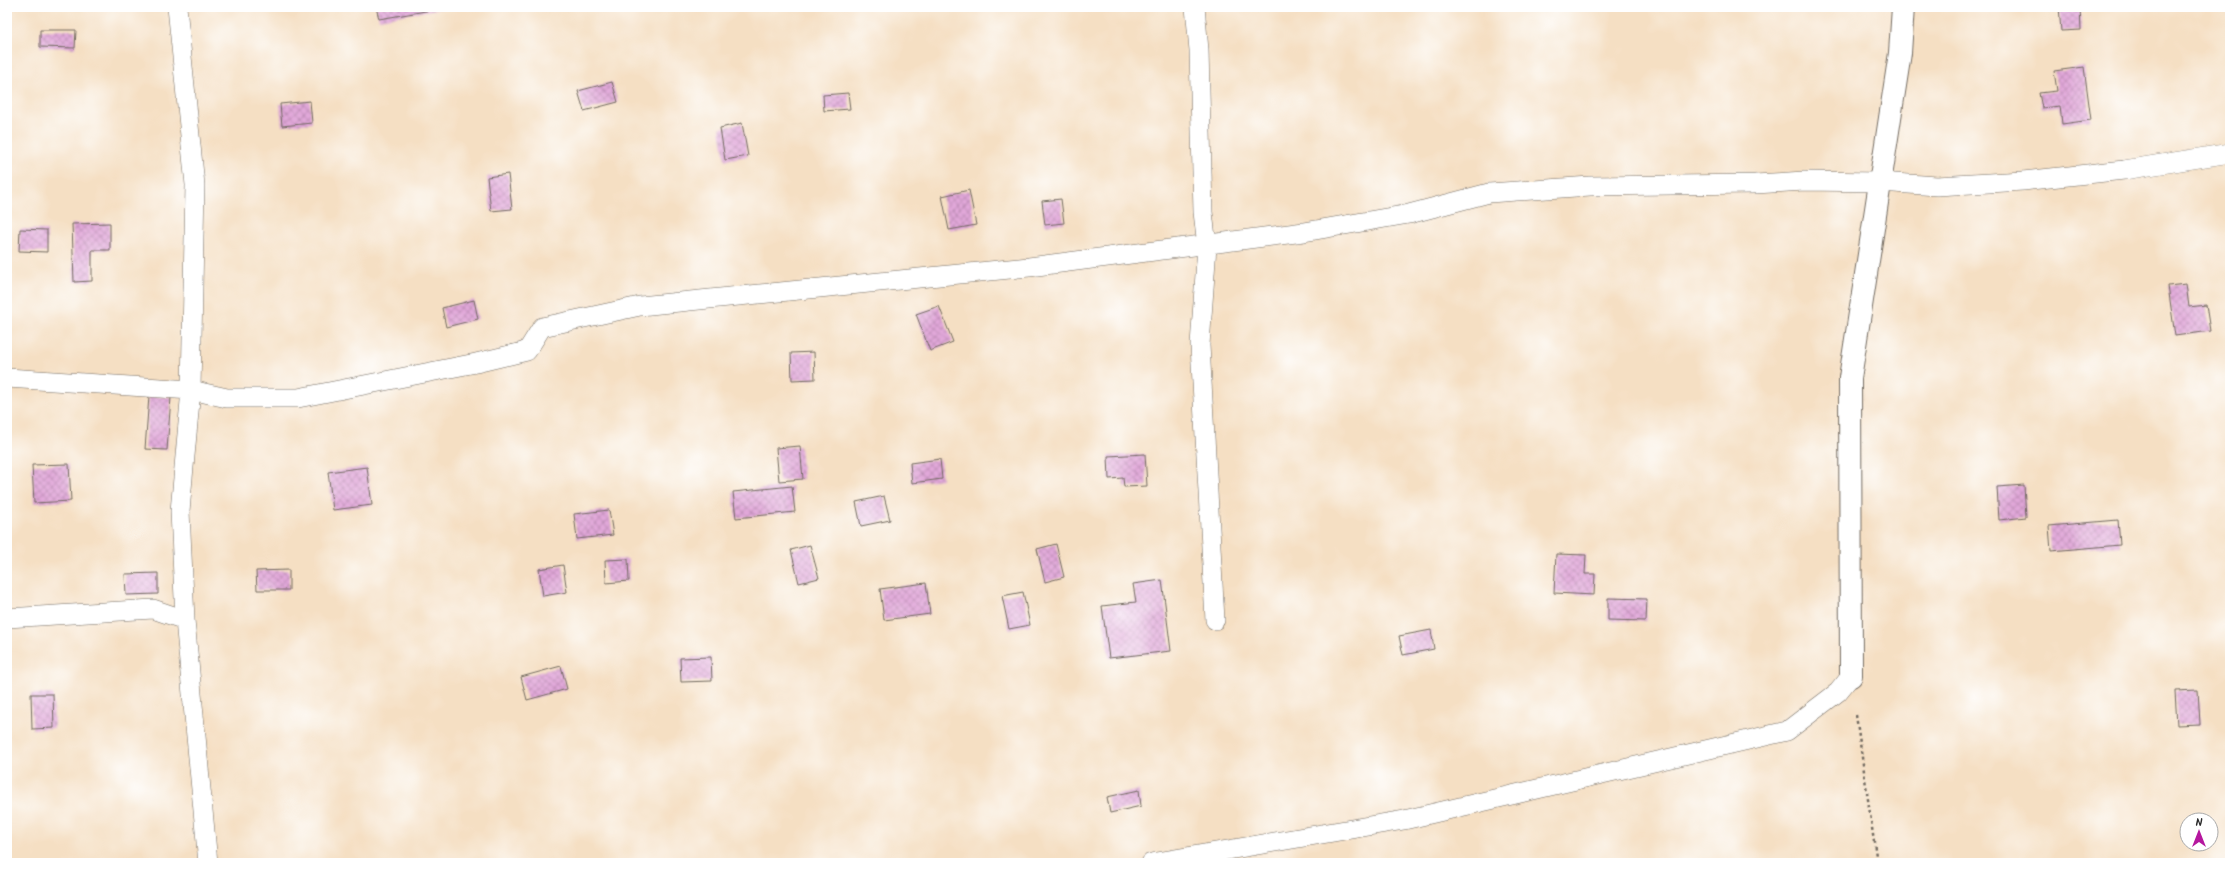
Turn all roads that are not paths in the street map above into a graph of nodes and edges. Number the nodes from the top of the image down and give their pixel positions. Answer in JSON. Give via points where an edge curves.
{"nodes":[{"id":1,"x":177,"y":7,"type":"edge"},
{"id":2,"x":1195,"y":7,"type":"edge"},
{"id":3,"x":1903,"y":7,"type":"edge"},
{"id":4,"x":2230,"y":153,"type":"edge"},
{"id":5,"x":1880,"y":182,"type":"junction"},
{"id":6,"x":1207,"y":246,"type":"junction"},
{"id":7,"x":7,"y":378,"type":"edge"},
{"id":8,"x":191,"y":390,"type":"junction"},
{"id":9,"x":7,"y":618,"type":"edge"},
{"id":10,"x":185,"y":620,"type":"junction"},
{"id":11,"x":1215,"y":620,"type":"dead end"},
{"id":12,"x":1851,"y":676,"type":"joint"},
{"id":13,"x":208,"y":863,"type":"edge"},
{"id":14,"x":1151,"y":863,"type":"edge"}],
"edges":[{"from":1,"to":8,"type":"lane","via":[[195,185]]},
{"from":2,"to":6,"type":"lane","via":[[1199,50],[1203,212]]},
{"from":3,"to":5,"type":"street","via":[[1900,53]]},
{"from":4,"to":5,"type":"lane","via":[[2124,170],[2023,181],[1937,186]]},
{"from":5,"to":6,"type":"lane","via":[[1804,181],[1590,186],[1489,193],[1409,214]]},
{"from":5,"to":12,"type":"street","via":[[1850,378]]},
{"from":6,"to":8,"type":"lane","via":[[1029,268],[640,306],[542,327],[527,351],[298,398],[227,398]]},
{"from":6,"to":11,"type":"lane","via":[[1200,345]]},
{"from":7,"to":8,"type":"lane"},
{"from":8,"to":10,"type":"lane","via":[[180,511]]},
{"from":9,"to":10,"type":"lane","via":[[152,609]]},
{"from":10,"to":13,"type":"lane"},
{"from":12,"to":14,"type":"lane","via":[[1838,692],[1787,731],[1404,820]]}]}
